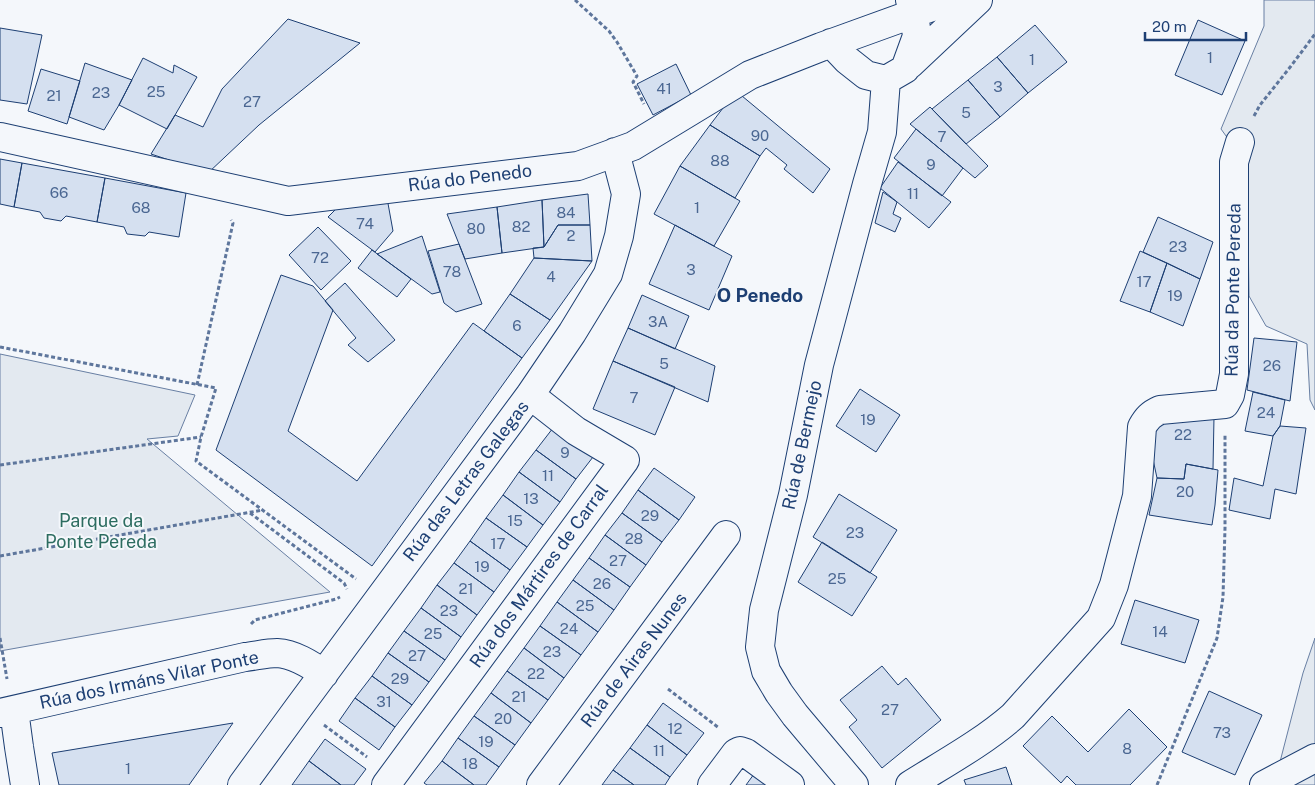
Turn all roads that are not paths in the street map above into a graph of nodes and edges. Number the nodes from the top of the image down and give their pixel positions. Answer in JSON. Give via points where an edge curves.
{"nodes":[{"id":1,"x":951,"y":0,"type":"edge"},
{"id":2,"x":978,"y":0,"type":"edge"},
{"id":3,"x":912,"y":6,"type":"edge"},
{"id":4,"x":831,"y":43,"type":"junction"},
{"id":5,"x":896,"y":74,"type":"junction"},
{"id":6,"x":0,"y":137,"type":"edge"},
{"id":7,"x":1240,"y":142,"type":"road end"},
{"id":8,"x":615,"y":152,"type":"junction"},
{"id":9,"x":530,"y":395,"type":"junction"},
{"id":10,"x":726,"y":535,"type":"dead end"},
{"id":11,"x":324,"y":674,"type":"junction"},
{"id":12,"x":7,"y":712,"type":"edge"},
{"id":13,"x":1315,"y":758,"type":"edge"},
{"id":14,"x":389,"y":780,"type":"edge"},
{"id":15,"x":26,"y":785,"type":"edge"},
{"id":16,"x":242,"y":785,"type":"edge"},
{"id":17,"x":541,"y":785,"type":"edge"},
{"id":18,"x":712,"y":785,"type":"edge"},
{"id":19,"x":790,"y":785,"type":"edge"},
{"id":20,"x":854,"y":785,"type":"edge"},
{"id":21,"x":910,"y":785,"type":"edge"},
{"id":22,"x":1264,"y":785,"type":"edge"}],
"edges":[{"from":1,"to":3,"type":"street","name":"Rúa do Penedo"},
{"from":2,"to":5,"type":"street"},
{"from":3,"to":4,"type":"street","name":"Rúa do Penedo"},
{"from":3,"to":5,"type":"street","name":"Rúa de Bermejo","via":[[918,36]]},
{"from":4,"to":5,"type":"street","via":[[866,75]]},
{"from":4,"to":8,"type":"street","name":"Rúa do Penedo","via":[[750,75],[633,146]]},
{"from":5,"to":20,"type":"street","name":"Rúa de Bermejo","via":[[819,365],[793,495],[764,610],[760,647],[766,671],[779,693]]},
{"from":6,"to":8,"type":"street","name":"Rúa do Penedo","via":[[288,201],[578,166]]},
{"from":7,"to":21,"type":"street","name":"Rúa da Ponte Pereda","via":[[1234,162],[1234,374],[1230,395],[1225,404],[1160,410],[1146,419],[1142,427],[1137,496],[1114,586],[1101,618],[1014,716]]},
{"from":8,"to":9,"type":"street","name":"Rúa das Letras Galegas","via":[[626,194],[608,274]]},
{"from":9,"to":11,"type":"street","name":"Rúa das Letras Galegas"},
{"from":9,"to":14,"type":"street","name":"Rúa dos Mártires de Carral","via":[[576,431],[625,460]]},
{"from":10,"to":17,"type":"street","name":"Rúa de Airas Nunes"},
{"from":11,"to":12,"type":"street","name":"Rúa dos Irmáns Vilar Ponte","via":[[310,664],[276,653],[245,657]]},
{"from":11,"to":16,"type":"street","name":"Rúa das Letras Galegas"},
{"from":12,"to":15,"type":"street"},
{"from":13,"to":22,"type":"street"},
{"from":18,"to":19,"type":"street","via":[[730,742]]}]}
